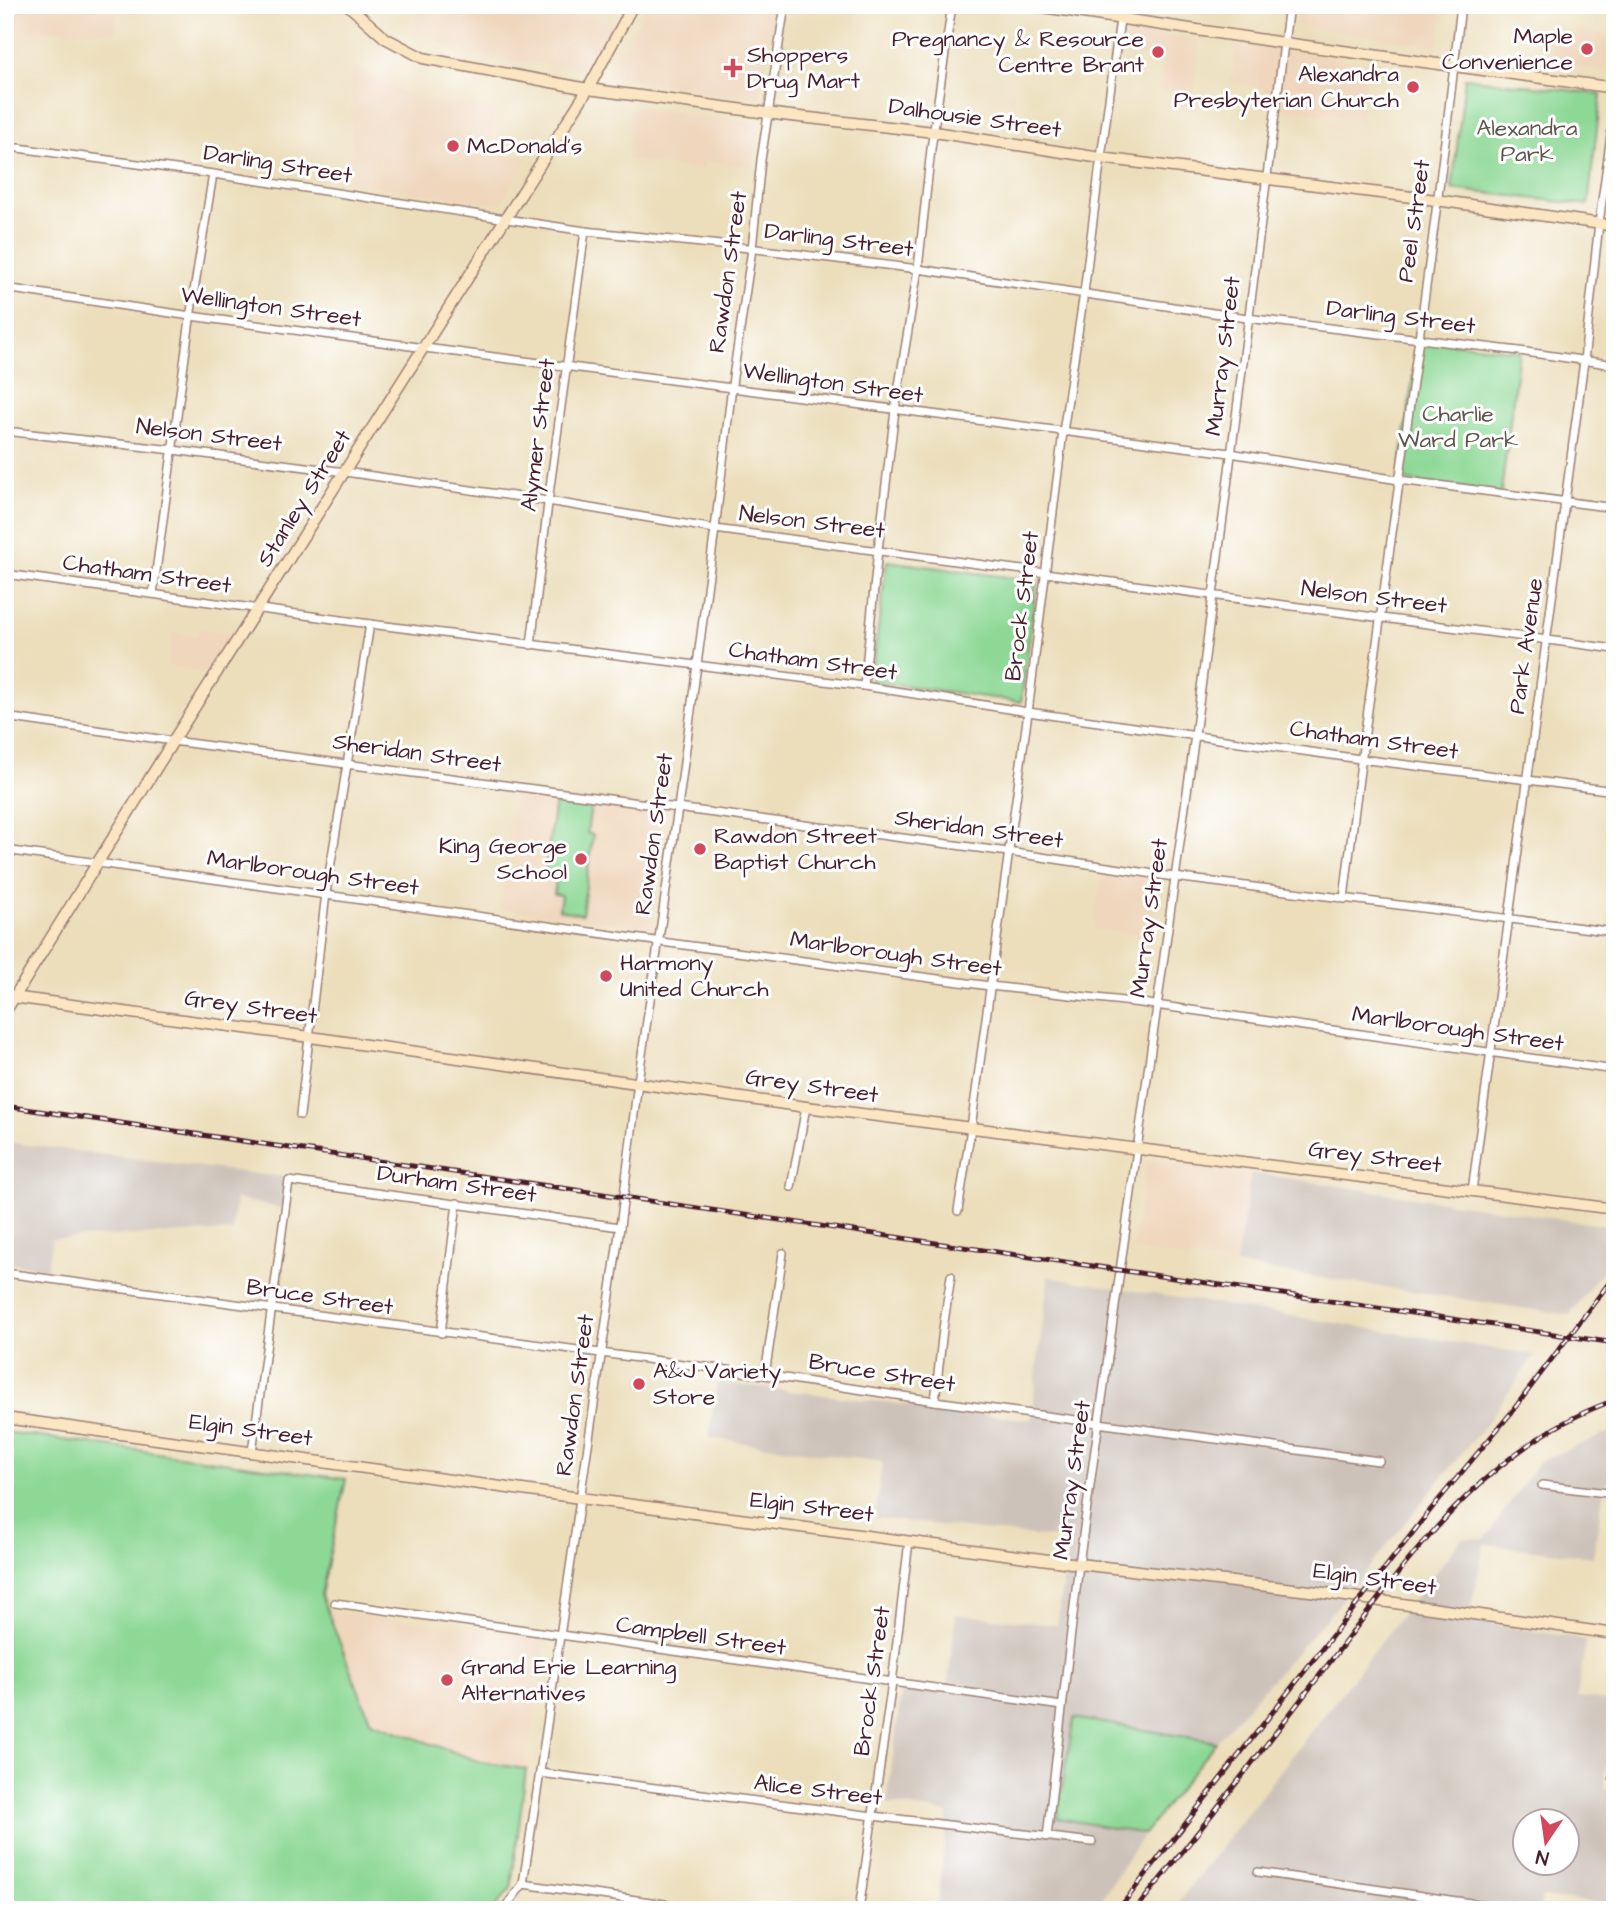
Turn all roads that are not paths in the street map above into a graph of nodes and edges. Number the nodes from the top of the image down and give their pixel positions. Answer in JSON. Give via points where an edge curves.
{"nodes":[{"id":1,"x":348,"y":5,"type":"edge"},
{"id":2,"x":633,"y":5,"type":"edge"},
{"id":3,"x":785,"y":5,"type":"edge"},
{"id":4,"x":952,"y":5,"type":"edge"},
{"id":5,"x":1029,"y":5,"type":"edge"},
{"id":6,"x":1122,"y":5,"type":"edge"},
{"id":7,"x":1289,"y":5,"type":"edge"},
{"id":8,"x":1461,"y":5,"type":"edge"},
{"id":9,"x":1121,"y":19,"type":"junction"},
{"id":10,"x":1284,"y":43,"type":"junction"},
{"id":11,"x":1454,"y":66,"type":"junction"},
{"id":12,"x":1615,"y":88,"type":"edge"},
{"id":13,"x":588,"y":89,"type":"junction"},
{"id":14,"x":1615,"y":106,"type":"edge"},
{"id":15,"x":768,"y":113,"type":"junction"},
{"id":16,"x":934,"y":132,"type":"junction"},
{"id":17,"x":18,"y":148,"type":"dead end"},
{"id":18,"x":1101,"y":158,"type":"junction"},
{"id":19,"x":214,"y":174,"type":"junction"},
{"id":20,"x":1266,"y":180,"type":"junction"},
{"id":21,"x":1436,"y":200,"type":"junction"},
{"id":22,"x":505,"y":219,"type":"junction"},
{"id":23,"x":1599,"y":223,"type":"junction"},
{"id":24,"x":1615,"y":226,"type":"edge"},
{"id":25,"x":585,"y":231,"type":"junction"},
{"id":26,"x":752,"y":249,"type":"junction"},
{"id":27,"x":918,"y":269,"type":"junction"},
{"id":28,"x":5,"y":288,"type":"edge"},
{"id":29,"x":1084,"y":293,"type":"junction"},
{"id":30,"x":191,"y":316,"type":"junction"},
{"id":31,"x":1247,"y":318,"type":"junction"},
{"id":32,"x":1418,"y":339,"type":"junction"},
{"id":33,"x":425,"y":348,"type":"junction"},
{"id":34,"x":1584,"y":361,"type":"junction"},
{"id":35,"x":1615,"y":365,"type":"edge"},
{"id":36,"x":566,"y":366,"type":"junction"},
{"id":37,"x":731,"y":388,"type":"junction"},
{"id":38,"x":895,"y":410,"type":"junction"},
{"id":39,"x":5,"y":430,"type":"edge"},
{"id":40,"x":1063,"y":432,"type":"junction"},
{"id":41,"x":173,"y":450,"type":"junction"},
{"id":42,"x":1230,"y":453,"type":"junction"},
{"id":43,"x":345,"y":472,"type":"junction"},
{"id":44,"x":1399,"y":480,"type":"junction"},
{"id":45,"x":548,"y":501,"type":"junction"},
{"id":46,"x":1565,"y":501,"type":"junction"},
{"id":47,"x":1615,"y":508,"type":"edge"},
{"id":48,"x":715,"y":529,"type":"junction"},
{"id":49,"x":878,"y":550,"type":"junction"},
{"id":50,"x":1046,"y":572,"type":"junction"},
{"id":51,"x":5,"y":574,"type":"edge"},
{"id":52,"x":153,"y":594,"type":"junction"},
{"id":53,"x":1212,"y":595,"type":"junction"},
{"id":54,"x":259,"y":609,"type":"junction"},
{"id":55,"x":1380,"y":617,"type":"junction"},
{"id":56,"x":370,"y":624,"type":"junction"},
{"id":57,"x":1547,"y":639,"type":"junction"},
{"id":58,"x":531,"y":645,"type":"junction"},
{"id":59,"x":1615,"y":649,"type":"edge"},
{"id":60,"x":696,"y":665,"type":"junction"},
{"id":61,"x":863,"y":686,"type":"junction"},
{"id":62,"x":1028,"y":712,"type":"junction"},
{"id":63,"x":5,"y":717,"type":"edge"},
{"id":64,"x":1195,"y":735,"type":"junction"},
{"id":65,"x":173,"y":741,"type":"junction"},
{"id":66,"x":1360,"y":759,"type":"junction"},
{"id":67,"x":348,"y":764,"type":"junction"},
{"id":68,"x":1528,"y":780,"type":"junction"},
{"id":69,"x":1615,"y":791,"type":"edge"},
{"id":70,"x":678,"y":808,"type":"junction"},
{"id":71,"x":5,"y":850,"type":"edge"},
{"id":72,"x":1008,"y":852,"type":"junction"},
{"id":73,"x":99,"y":862,"type":"junction"},
{"id":74,"x":1174,"y":877,"type":"junction"},
{"id":75,"x":327,"y":894,"type":"junction"},
{"id":76,"x":1344,"y":899,"type":"junction"},
{"id":77,"x":1509,"y":918,"type":"junction"},
{"id":78,"x":1615,"y":932,"type":"edge"},
{"id":79,"x":659,"y":941,"type":"junction"},
{"id":80,"x":990,"y":986,"type":"junction"},
{"id":81,"x":10,"y":996,"type":"edge"},
{"id":82,"x":1157,"y":1006,"type":"junction"},
{"id":83,"x":5,"y":1012,"type":"edge"},
{"id":84,"x":310,"y":1037,"type":"junction"},
{"id":85,"x":1489,"y":1054,"type":"junction"},
{"id":86,"x":1615,"y":1070,"type":"edge"},
{"id":87,"x":638,"y":1082,"type":"junction"},
{"id":88,"x":806,"y":1107,"type":"junction"},
{"id":89,"x":300,"y":1115,"type":"dead end"},
{"id":90,"x":971,"y":1128,"type":"junction"},
{"id":91,"x":1138,"y":1149,"type":"junction"},
{"id":92,"x":791,"y":1187,"type":"dead end"},
{"id":93,"x":1472,"y":1191,"type":"junction"},
{"id":94,"x":457,"y":1203,"type":"junction"},
{"id":95,"x":1615,"y":1209,"type":"edge"},
{"id":96,"x":957,"y":1211,"type":"dead end"},
{"id":97,"x":620,"y":1227,"type":"junction"},
{"id":98,"x":783,"y":1254,"type":"dead end"},
{"id":99,"x":5,"y":1273,"type":"edge"},
{"id":100,"x":951,"y":1276,"type":"dead end"},
{"id":101,"x":271,"y":1310,"type":"junction"},
{"id":102,"x":441,"y":1332,"type":"junction"},
{"id":103,"x":601,"y":1353,"type":"junction"},
{"id":104,"x":765,"y":1375,"type":"junction"},
{"id":105,"x":935,"y":1401,"type":"junction"},
{"id":106,"x":5,"y":1418,"type":"edge"},
{"id":107,"x":1100,"y":1423,"type":"junction"},
{"id":108,"x":252,"y":1452,"type":"junction"},
{"id":109,"x":1378,"y":1461,"type":"dead end"},
{"id":110,"x":1542,"y":1485,"type":"dead end"},
{"id":111,"x":1615,"y":1494,"type":"edge"},
{"id":112,"x":580,"y":1498,"type":"junction"},
{"id":113,"x":909,"y":1541,"type":"junction"},
{"id":114,"x":1079,"y":1563,"type":"junction"},
{"id":115,"x":335,"y":1603,"type":"dead end"},
{"id":116,"x":559,"y":1634,"type":"junction"},
{"id":117,"x":1615,"y":1634,"type":"edge"},
{"id":118,"x":892,"y":1683,"type":"junction"},
{"id":119,"x":1062,"y":1706,"type":"junction"},
{"id":120,"x":540,"y":1773,"type":"junction"},
{"id":121,"x":873,"y":1816,"type":"junction"},
{"id":122,"x":1047,"y":1837,"type":"junction"},
{"id":123,"x":1092,"y":1842,"type":"dead end"},
{"id":124,"x":1258,"y":1872,"type":"dead end"},
{"id":125,"x":523,"y":1884,"type":"junction"},
{"id":126,"x":503,"y":1910,"type":"edge"},
{"id":127,"x":707,"y":1910,"type":"edge"},
{"id":128,"x":859,"y":1910,"type":"edge"},
{"id":129,"x":1518,"y":1910,"type":"edge"}],
"edges":[{"from":1,"to":13,"type":"main road","name":"Dalhousie Street","via":[[385,38],[423,58]]},
{"from":2,"to":13,"type":"main road","name":"Stanley Street"},
{"from":3,"to":15,"type":"street","name":"Rawdon Street"},
{"from":4,"to":16,"type":"street"},
{"from":5,"to":9,"type":"main road"},
{"from":6,"to":9,"type":"street","name":"Brock Street"},
{"from":7,"to":10,"type":"street","name":"Murray Street"},
{"from":8,"to":11,"type":"street","name":"Peel Street"},
{"from":9,"to":10,"type":"main road"},
{"from":9,"to":18,"type":"street","name":"Brock Street"},
{"from":10,"to":11,"type":"main road"},
{"from":10,"to":20,"type":"street","name":"Murray Street"},
{"from":11,"to":12,"type":"main road"},
{"from":11,"to":21,"type":"street","name":"Peel Street"},
{"from":13,"to":15,"type":"main road","name":"Dalhousie Street"},
{"from":13,"to":22,"type":"main road","name":"Stanley Street"},
{"from":14,"to":23,"type":"street","name":"Park Avenue"},
{"from":15,"to":16,"type":"main road","name":"Dalhousie Street"},
{"from":15,"to":26,"type":"street","name":"Rawdon Street"},
{"from":16,"to":18,"type":"main road","name":"Dalhousie Street"},
{"from":16,"to":27,"type":"street"},
{"from":17,"to":19,"type":"street","name":"Darling Street"},
{"from":18,"to":20,"type":"main road","name":"Dalhousie Street"},
{"from":18,"to":29,"type":"street","name":"Brock Street"},
{"from":19,"to":22,"type":"street","name":"Darling Street"},
{"from":19,"to":30,"type":"street"},
{"from":20,"to":21,"type":"main road","name":"Dalhousie Street"},
{"from":20,"to":31,"type":"street","name":"Murray Street"},
{"from":21,"to":23,"type":"main road","name":"Dalhousie Street"},
{"from":21,"to":32,"type":"street","name":"Peel Street"},
{"from":22,"to":25,"type":"street","name":"Darling Street"},
{"from":22,"to":33,"type":"main road","name":"Stanley Street"},
{"from":23,"to":24,"type":"main road","name":"Dalhousie Street"},
{"from":23,"to":34,"type":"street","name":"Park Avenue"},
{"from":25,"to":26,"type":"street","name":"Darling Street"},
{"from":25,"to":36,"type":"street","name":"Alymer Street"},
{"from":26,"to":27,"type":"street","name":"Darling Street"},
{"from":26,"to":37,"type":"street","name":"Rawdon Street"},
{"from":27,"to":29,"type":"street","name":"Darling Street"},
{"from":27,"to":38,"type":"street"},
{"from":28,"to":30,"type":"street","name":"Wellington Street"},
{"from":29,"to":31,"type":"street","name":"Darling Street"},
{"from":29,"to":40,"type":"street","name":"Brock Street"},
{"from":30,"to":33,"type":"street","name":"Wellington Street"},
{"from":30,"to":41,"type":"street"},
{"from":31,"to":32,"type":"street","name":"Darling Street"},
{"from":31,"to":42,"type":"street","name":"Murray Street"},
{"from":32,"to":34,"type":"street","name":"Darling Street"},
{"from":32,"to":44,"type":"street","name":"Peel Street"},
{"from":33,"to":36,"type":"street","name":"Wellington Street"},
{"from":33,"to":43,"type":"main road","name":"Stanley Street"},
{"from":34,"to":35,"type":"street","name":"Darling Street"},
{"from":34,"to":46,"type":"street","name":"Park Avenue"},
{"from":36,"to":37,"type":"street","name":"Wellington Street"},
{"from":36,"to":45,"type":"street","name":"Alymer Street"},
{"from":37,"to":38,"type":"street","name":"Wellington Street"},
{"from":37,"to":48,"type":"street","name":"Rawdon Street"},
{"from":38,"to":40,"type":"street","name":"Wellington Street"},
{"from":38,"to":49,"type":"street"},
{"from":39,"to":41,"type":"street","name":"Nelson Street"},
{"from":40,"to":42,"type":"street","name":"Wellington Street"},
{"from":40,"to":50,"type":"street","name":"Brock Street"},
{"from":41,"to":43,"type":"street","name":"Nelson Street"},
{"from":41,"to":52,"type":"street"},
{"from":42,"to":44,"type":"street","name":"Wellington Street"},
{"from":42,"to":53,"type":"street","name":"Murray Street"},
{"from":43,"to":45,"type":"street","name":"Nelson Street"},
{"from":43,"to":54,"type":"main road","name":"Stanley Street"},
{"from":44,"to":46,"type":"street","name":"Wellington Street"},
{"from":44,"to":55,"type":"street","name":"Peel Street"},
{"from":45,"to":48,"type":"street","name":"Nelson Street"},
{"from":45,"to":58,"type":"street","name":"Alymer Street"},
{"from":46,"to":47,"type":"street","name":"Wellington Street"},
{"from":46,"to":57,"type":"street","name":"Park Avenue"},
{"from":48,"to":49,"type":"street","name":"Nelson Street"},
{"from":48,"to":60,"type":"street","name":"Rawdon Street"},
{"from":49,"to":50,"type":"street","name":"Nelson Street"},
{"from":49,"to":61,"type":"street"},
{"from":50,"to":53,"type":"street","name":"Nelson Street"},
{"from":50,"to":62,"type":"street","name":"Brock Street"},
{"from":51,"to":52,"type":"street","name":"Chatham Street"},
{"from":52,"to":54,"type":"street","name":"Chatham Street"},
{"from":53,"to":55,"type":"street","name":"Nelson Street"},
{"from":53,"to":64,"type":"street","name":"Murray Street"},
{"from":54,"to":56,"type":"street","name":"Chatham Street"},
{"from":54,"to":65,"type":"main road","name":"Stanley Street"},
{"from":55,"to":57,"type":"street","name":"Nelson Street"},
{"from":55,"to":66,"type":"street","name":"Peel Street"},
{"from":56,"to":58,"type":"street","name":"Chatham Street"},
{"from":56,"to":67,"type":"street"},
{"from":57,"to":59,"type":"street","name":"Nelson Street"},
{"from":57,"to":68,"type":"street","name":"Park Avenue"},
{"from":58,"to":60,"type":"street","name":"Chatham Street"},
{"from":60,"to":61,"type":"street","name":"Chatham Street"},
{"from":60,"to":70,"type":"street","name":"Rawdon Street"},
{"from":61,"to":62,"type":"street","name":"Chatham Street"},
{"from":62,"to":64,"type":"street","name":"Chatham Street"},
{"from":62,"to":72,"type":"street","name":"Brock Street"},
{"from":63,"to":65,"type":"street","name":"Sheridan Street"},
{"from":64,"to":66,"type":"street","name":"Chatham Street"},
{"from":64,"to":74,"type":"street","name":"Murray Street"},
{"from":65,"to":67,"type":"street","name":"Sheridan Street"},
{"from":65,"to":73,"type":"main road","name":"Stanley Street"},
{"from":66,"to":68,"type":"street","name":"Chatham Street"},
{"from":66,"to":76,"type":"street","name":"Peel Street"},
{"from":67,"to":70,"type":"street","name":"Sheridan Street"},
{"from":67,"to":75,"type":"street"},
{"from":68,"to":69,"type":"street","name":"Chatham Street"},
{"from":68,"to":77,"type":"street","name":"Park Avenue"},
{"from":70,"to":72,"type":"street","name":"Sheridan Street"},
{"from":70,"to":79,"type":"street","name":"Rawdon Street"},
{"from":71,"to":73,"type":"street","name":"Marlborough Street"},
{"from":72,"to":74,"type":"street","name":"Sheridan Street"},
{"from":72,"to":80,"type":"street","name":"Brock Street"},
{"from":73,"to":75,"type":"street","name":"Marlborough Street"},
{"from":73,"to":81,"type":"main road","name":"Stanley Street"},
{"from":74,"to":76,"type":"street","name":"Sheridan Street"},
{"from":74,"to":82,"type":"street","name":"Murray Street"},
{"from":75,"to":79,"type":"street","name":"Marlborough Street"},
{"from":75,"to":84,"type":"street"},
{"from":76,"to":77,"type":"street","name":"Sheridan Street"},
{"from":77,"to":78,"type":"street","name":"Sheridan Street"},
{"from":77,"to":85,"type":"street","name":"Park Avenue"},
{"from":79,"to":80,"type":"street","name":"Marlborough Street"},
{"from":79,"to":87,"type":"street","name":"Rawdon Street"},
{"from":80,"to":82,"type":"street","name":"Marlborough Street"},
{"from":80,"to":90,"type":"street","name":"Brock Street"},
{"from":81,"to":83,"type":"main road","name":"Stanley Street"},
{"from":81,"to":84,"type":"main road","name":"Grey Street"},
{"from":82,"to":85,"type":"street","name":"Marlborough Street"},
{"from":82,"to":91,"type":"street","name":"Murray Street"},
{"from":84,"to":87,"type":"main road","name":"Grey Street"},
{"from":84,"to":89,"type":"street"},
{"from":85,"to":86,"type":"street","name":"Marlborough Street"},
{"from":85,"to":93,"type":"street","name":"Park Avenue"},
{"from":87,"to":88,"type":"main road","name":"Grey Street"},
{"from":87,"to":97,"type":"street","name":"Rawdon Street"},
{"from":88,"to":90,"type":"main road","name":"Grey Street"},
{"from":88,"to":92,"type":"street"},
{"from":90,"to":91,"type":"main road","name":"Grey Street"},
{"from":90,"to":96,"type":"street","name":"Brock Street"},
{"from":91,"to":93,"type":"main road","name":"Grey Street"},
{"from":91,"to":107,"type":"street","name":"Murray Street"},
{"from":93,"to":95,"type":"main road","name":"Grey Street"},
{"from":94,"to":97,"type":"street","name":"Durham Street"},
{"from":94,"to":101,"type":"street","name":"Durham Street","via":[[289,1181]]},
{"from":94,"to":102,"type":"street"},
{"from":97,"to":103,"type":"street","name":"Rawdon Street"},
{"from":98,"to":104,"type":"street"},
{"from":99,"to":101,"type":"street","name":"Bruce Street"},
{"from":100,"to":105,"type":"street"},
{"from":101,"to":102,"type":"street","name":"Bruce Street"},
{"from":101,"to":108,"type":"street"},
{"from":102,"to":103,"type":"street","name":"Bruce Street"},
{"from":103,"to":104,"type":"street","name":"Bruce Street"},
{"from":103,"to":112,"type":"street","name":"Rawdon Street"},
{"from":104,"to":105,"type":"street","name":"Bruce Street"},
{"from":105,"to":107,"type":"street","name":"Bruce Street"},
{"from":106,"to":108,"type":"main road","name":"Elgin Street"},
{"from":107,"to":109,"type":"street","name":"Bruce Street"},
{"from":107,"to":114,"type":"street","name":"Murray Street"},
{"from":108,"to":112,"type":"main road","name":"Elgin Street"},
{"from":110,"to":111,"type":"street"},
{"from":112,"to":113,"type":"main road","name":"Elgin Street"},
{"from":112,"to":116,"type":"street","name":"Rawdon Street"},
{"from":113,"to":114,"type":"main road","name":"Elgin Street"},
{"from":113,"to":118,"type":"street","name":"Brock Street"},
{"from":114,"to":117,"type":"main road","name":"Elgin Street"},
{"from":114,"to":119,"type":"street","name":"Murray Street"},
{"from":115,"to":116,"type":"street","name":"Campbell Street"},
{"from":116,"to":118,"type":"street","name":"Campbell Street"},
{"from":116,"to":120,"type":"street","name":"Rawdon Street"},
{"from":118,"to":119,"type":"street","name":"Campbell Street"},
{"from":118,"to":121,"type":"street","name":"Brock Street"},
{"from":119,"to":122,"type":"street","name":"Murray Street"},
{"from":120,"to":121,"type":"street","name":"Alice Street"},
{"from":120,"to":125,"type":"street","name":"Rawdon Street"},
{"from":121,"to":122,"type":"street","name":"Alice Street"},
{"from":121,"to":128,"type":"street","name":"Brock Street"},
{"from":122,"to":123,"type":"street","name":"Alice Street"},
{"from":124,"to":129,"type":"street"},
{"from":125,"to":126,"type":"street","name":"Rawdon Street"},
{"from":125,"to":127,"type":"street"}]}
